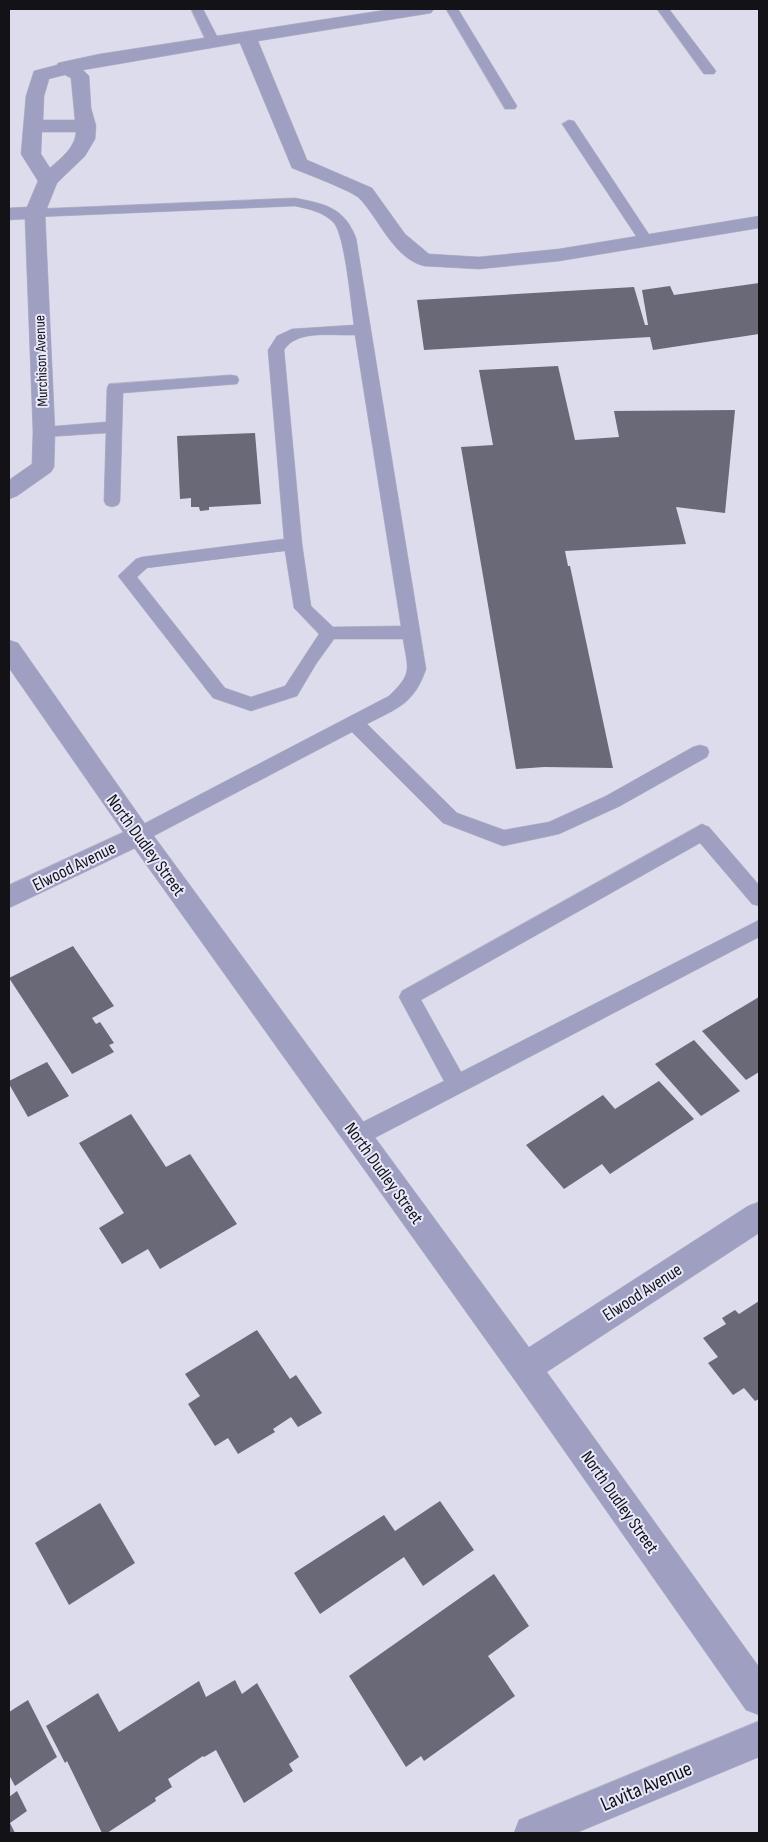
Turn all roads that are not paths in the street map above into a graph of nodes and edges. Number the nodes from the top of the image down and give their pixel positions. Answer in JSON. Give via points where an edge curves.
{"nodes":[{"id":1,"x":197,"y":9,"type":"edge"},
{"id":2,"x":452,"y":9,"type":"edge"},
{"id":3,"x":663,"y":9,"type":"edge"},
{"id":4,"x":414,"y":10,"type":"edge"},
{"id":5,"x":247,"y":37,"type":"junction"},
{"id":6,"x":213,"y":42,"type":"junction"},
{"id":7,"x":65,"y":67,"type":"junction"},
{"id":8,"x":709,"y":71,"type":"dead end"},
{"id":9,"x":510,"y":106,"type":"dead end"},
{"id":10,"x":569,"y":124,"type":"dead end"},
{"id":11,"x":33,"y":126,"type":"junction"},
{"id":12,"x":86,"y":126,"type":"junction"},
{"id":13,"x":48,"y":181,"type":"junction"},
{"id":14,"x":35,"y":213,"type":"junction"},
{"id":15,"x":9,"y":214,"type":"edge"},
{"id":16,"x":759,"y":222,"type":"edge"},
{"id":17,"x":647,"y":242,"type":"junction"},
{"id":18,"x":362,"y":330,"type":"junction"},
{"id":19,"x":231,"y":380,"type":"dead end"},
{"id":20,"x":114,"y":427,"type":"junction"},
{"id":21,"x":44,"y":432,"type":"junction"},
{"id":22,"x":9,"y":491,"type":"edge"},
{"id":23,"x":112,"y":501,"type":"dead end"},
{"id":24,"x":293,"y":544,"type":"junction"},
{"id":25,"x":411,"y":632,"type":"junction"},
{"id":26,"x":329,"y":633,"type":"junction"},
{"id":27,"x":9,"y":649,"type":"edge"},
{"id":28,"x":355,"y":723,"type":"junction"},
{"id":29,"x":700,"y":752,"type":"dead end"},
{"id":30,"x":139,"y":835,"type":"junction"},
{"id":31,"x":9,"y":897,"type":"edge"},
{"id":32,"x":759,"y":898,"type":"edge"},
{"id":33,"x":759,"y":928,"type":"edge"},
{"id":34,"x":457,"y":1084,"type":"junction"},
{"id":35,"x":357,"y":1136,"type":"junction"},
{"id":36,"x":759,"y":1216,"type":"edge"},
{"id":37,"x":525,"y":1368,"type":"junction"},
{"id":38,"x":759,"y":1697,"type":"edge"},
{"id":39,"x":759,"y":1739,"type":"edge"},
{"id":40,"x":532,"y":1833,"type":"edge"}],
"edges":[{"from":1,"to":6,"type":"lane"},
{"from":2,"to":9,"type":"lane"},
{"from":3,"to":8,"type":"lane"},
{"from":4,"to":5,"type":"street"},
{"from":5,"to":6,"type":"street"},
{"from":5,"to":17,"type":"street","via":[[299,164],[365,192],[398,238],[424,260],[479,263]]},
{"from":6,"to":7,"type":"street"},
{"from":7,"to":11,"type":"street","via":[[41,75],[35,96]]},
{"from":7,"to":12,"type":"street","via":[[80,76]]},
{"from":10,"to":17,"type":"lane"},
{"from":11,"to":12,"type":"street"},
{"from":11,"to":13,"type":"street","via":[[31,154]]},
{"from":12,"to":13,"type":"street","via":[[85,139],[78,152]]},
{"from":13,"to":14,"type":"street"},
{"from":14,"to":15,"type":"street"},
{"from":14,"to":18,"type":"lane","via":[[295,202],[316,205],[343,221],[349,236]]},
{"from":14,"to":21,"type":"street","name":"Murchison Avenue"},
{"from":16,"to":17,"type":"street"},
{"from":18,"to":24,"type":"lane","via":[[297,332],[283,339],[276,350]]},
{"from":18,"to":25,"type":"lane"},
{"from":19,"to":20,"type":"lane","via":[[115,388]]},
{"from":20,"to":21,"type":"lane"},
{"from":20,"to":23,"type":"lane"},
{"from":21,"to":22,"type":"street","name":"Murchison Avenue","via":[[43,468]]},
{"from":24,"to":26,"type":"lane","via":[[303,608]]},
{"from":24,"to":26,"type":"lane","via":[[142,563],[127,576],[219,694],[251,704],[290,691]]},
{"from":25,"to":26,"type":"lane"},
{"from":25,"to":28,"type":"lane","via":[[417,669],[411,686],[395,701]]},
{"from":27,"to":30,"type":"street","name":"North Dudley Street"},
{"from":28,"to":29,"type":"lane","via":[[450,818],[503,838],[552,829],[613,801]]},
{"from":28,"to":30,"type":"lane"},
{"from":30,"to":31,"type":"street","name":"Elwood Avenue"},
{"from":30,"to":35,"type":"street","name":"North Dudley Street"},
{"from":32,"to":34,"type":"lane","via":[[702,832],[409,997]]},
{"from":33,"to":34,"type":"lane"},
{"from":34,"to":35,"type":"lane"},
{"from":35,"to":37,"type":"street","name":"North Dudley Street"},
{"from":36,"to":37,"type":"street","name":"Elwood Avenue"},
{"from":37,"to":38,"type":"street","name":"North Dudley Street"},
{"from":39,"to":40,"type":"street","name":"Lavita Avenue"}]}
